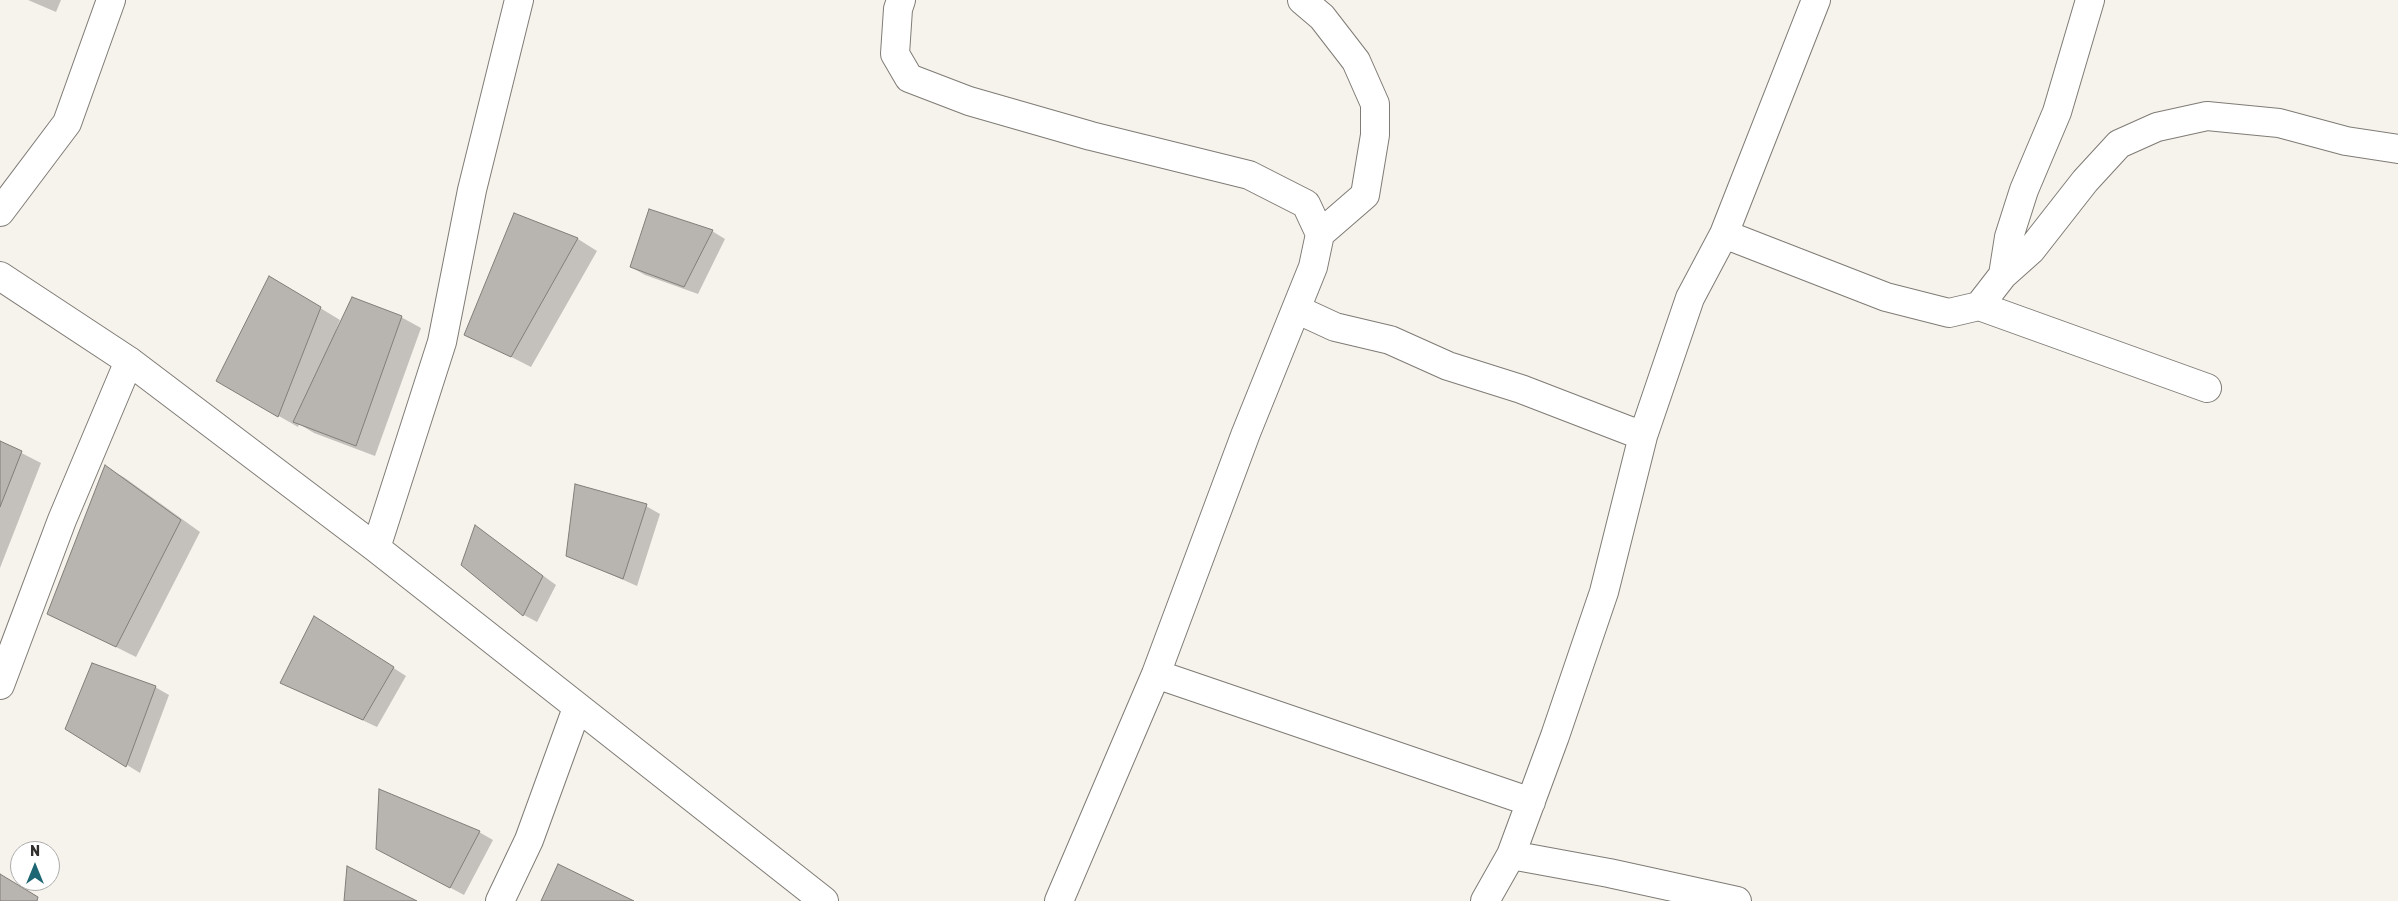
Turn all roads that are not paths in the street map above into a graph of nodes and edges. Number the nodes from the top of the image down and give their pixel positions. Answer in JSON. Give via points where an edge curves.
{"nodes":[{"id":1,"x":111,"y":0,"type":"edge"},
{"id":2,"x":519,"y":0,"type":"edge"},
{"id":3,"x":901,"y":0,"type":"edge"},
{"id":4,"x":1302,"y":0,"type":"edge"},
{"id":5,"x":1816,"y":0,"type":"edge"},
{"id":6,"x":2090,"y":0,"type":"edge"},
{"id":7,"x":2398,"y":149,"type":"edge"},
{"id":8,"x":0,"y":212,"type":"edge"},
{"id":9,"x":1320,"y":234,"type":"junction"},
{"id":10,"x":1724,"y":234,"type":"junction"},
{"id":11,"x":2003,"y":275,"type":"junction"},
{"id":12,"x":0,"y":276,"type":"edge"},
{"id":13,"x":1979,"y":306,"type":"junction"},
{"id":14,"x":1296,"y":309,"type":"junction"},
{"id":15,"x":129,"y":361,"type":"junction"},
{"id":16,"x":2207,"y":388,"type":"dead end"},
{"id":17,"x":1643,"y":436,"type":"junction"},
{"id":18,"x":376,"y":548,"type":"junction"},
{"id":19,"x":1156,"y":674,"type":"junction"},
{"id":20,"x":0,"y":685,"type":"edge"},
{"id":21,"x":578,"y":708,"type":"junction"},
{"id":22,"x":1531,"y":802,"type":"junction"},
{"id":23,"x":1511,"y":855,"type":"junction"},
{"id":24,"x":500,"y":901,"type":"edge"},
{"id":25,"x":824,"y":901,"type":"edge"},
{"id":26,"x":1059,"y":901,"type":"edge"},
{"id":27,"x":1485,"y":901,"type":"edge"},
{"id":28,"x":1738,"y":901,"type":"edge"}],
"edges":[{"from":1,"to":8,"type":"street","via":[[67,123]]},
{"from":2,"to":18,"type":"street","via":[[472,190],[442,342]]},
{"from":3,"to":9,"type":"street","via":[[894,54],[909,78],[968,101],[1249,175],[1306,204]]},
{"from":4,"to":9,"type":"street","via":[[1322,17],[1356,61],[1375,104],[1375,135],[1365,195]]},
{"from":5,"to":10,"type":"street"},
{"from":6,"to":11,"type":"street","via":[[2058,112],[2021,199],[2009,237]]},
{"from":7,"to":11,"type":"street","via":[[2346,141],[2279,123],[2207,116],[2157,127],[2119,144],[2085,181],[2031,250]]},
{"from":9,"to":14,"type":"street","via":[[1313,267]]},
{"from":10,"to":13,"type":"street","via":[[1886,297],[1949,313]]},
{"from":10,"to":17,"type":"street","via":[[1690,298]]},
{"from":11,"to":13,"type":"street"},
{"from":12,"to":15,"type":"street"},
{"from":13,"to":16,"type":"street"},
{"from":14,"to":17,"type":"street","via":[[1335,328],[1390,340],[1448,366],[1521,389]]},
{"from":14,"to":19,"type":"street"},
{"from":15,"to":18,"type":"street"},
{"from":15,"to":20,"type":"street","via":[[62,520]]},
{"from":17,"to":22,"type":"street","via":[[1604,592]]},
{"from":18,"to":21,"type":"street"},
{"from":19,"to":22,"type":"street"},
{"from":19,"to":26,"type":"street"},
{"from":21,"to":24,"type":"street","via":[[529,840]]},
{"from":21,"to":25,"type":"street"},
{"from":22,"to":23,"type":"street"},
{"from":23,"to":27,"type":"street"},
{"from":23,"to":28,"type":"street"}]}
